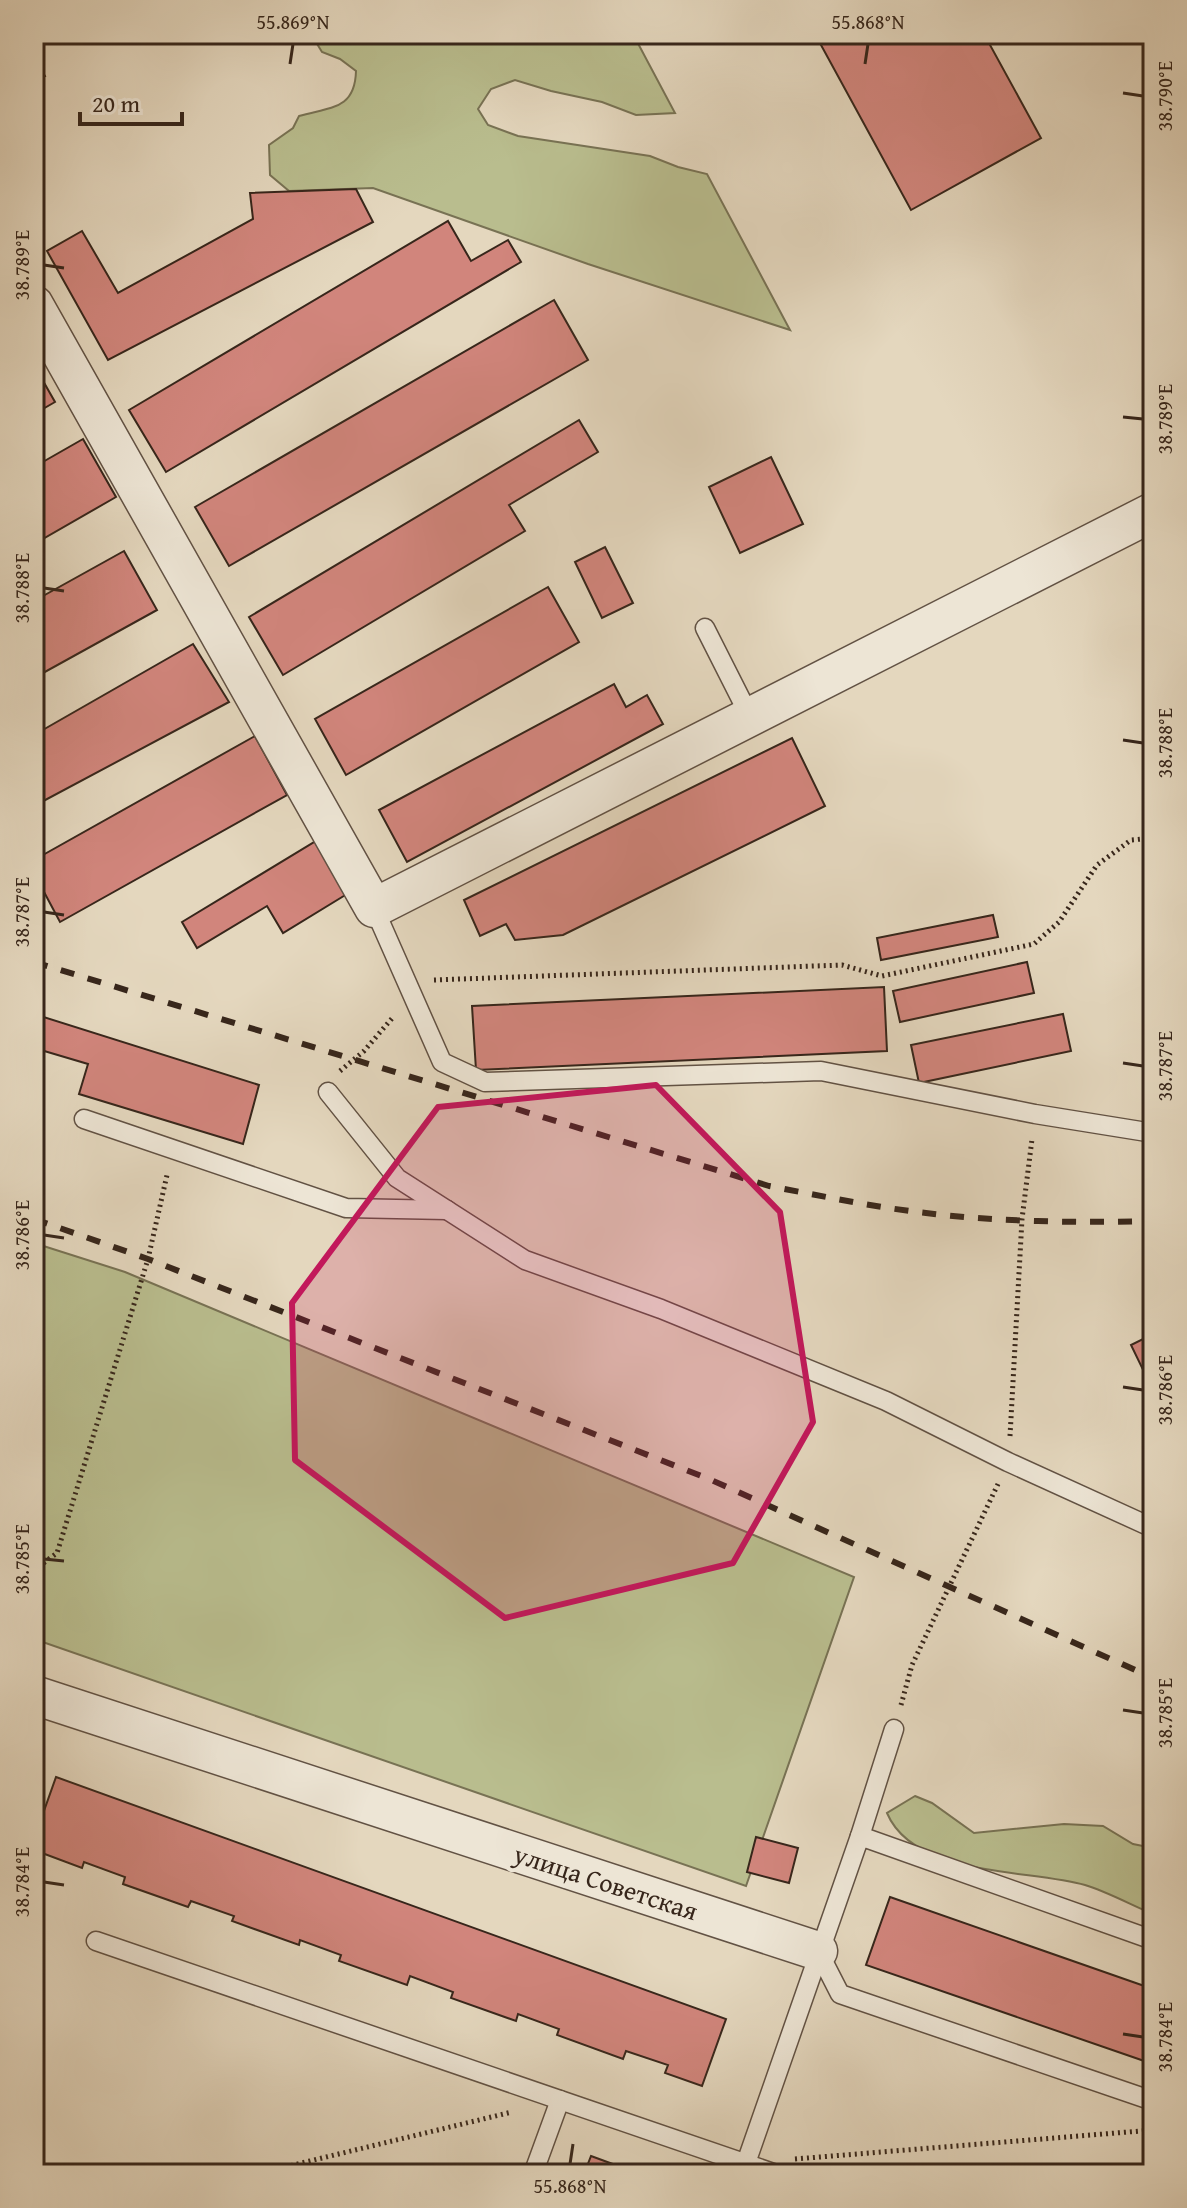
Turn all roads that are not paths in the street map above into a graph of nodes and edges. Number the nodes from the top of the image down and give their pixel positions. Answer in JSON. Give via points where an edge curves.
{"nodes":[{"id":1,"x":34,"y":305,"type":"edge"},
{"id":2,"x":1153,"y":512,"type":"edge"},
{"id":3,"x":705,"y":628,"type":"dead end"},
{"id":4,"x":750,"y":717,"type":"junction"},
{"id":5,"x":374,"y":908,"type":"junction"},
{"id":6,"x":328,"y":1092,"type":"road end"},
{"id":7,"x":84,"y":1119,"type":"dead end"},
{"id":8,"x":1153,"y":1133,"type":"edge"},
{"id":9,"x":447,"y":1210,"type":"junction"},
{"id":10,"x":1153,"y":1528,"type":"edge"},
{"id":11,"x":34,"y":1695,"type":"edge"},
{"id":12,"x":894,"y":1729,"type":"dead end"},
{"id":13,"x":860,"y":1836,"type":"junction"},
{"id":14,"x":1153,"y":1940,"type":"edge"},
{"id":15,"x":96,"y":1941,"type":"dead end"},
{"id":16,"x":818,"y":1951,"type":"junction"},
{"id":17,"x":560,"y":2100,"type":"junction"},
{"id":18,"x":1153,"y":2101,"type":"edge"},
{"id":19,"x":746,"y":2163,"type":"junction"},
{"id":20,"x":533,"y":2174,"type":"edge"},
{"id":21,"x":776,"y":2174,"type":"edge"}],
"edges":[{"from":1,"to":5,"type":"street"},
{"from":2,"to":4,"type":"street"},
{"from":3,"to":4,"type":"lane"},
{"from":4,"to":5,"type":"street"},
{"from":5,"to":8,"type":"lane","via":[[442,1062],[485,1082],[821,1071]]},
{"from":6,"to":9,"type":"lane","via":[[397,1178]]},
{"from":7,"to":9,"type":"lane","via":[[346,1208]]},
{"from":9,"to":10,"type":"lane","via":[[525,1260],[886,1401]]},
{"from":11,"to":16,"type":"street","name":"улица Советская"},
{"from":12,"to":13,"type":"lane"},
{"from":13,"to":14,"type":"lane"},
{"from":13,"to":16,"type":"lane"},
{"from":15,"to":17,"type":"lane"},
{"from":16,"to":18,"type":"lane","via":[[840,1994]]},
{"from":16,"to":19,"type":"lane"},
{"from":17,"to":19,"type":"lane"},
{"from":17,"to":20,"type":"lane"},
{"from":19,"to":21,"type":"lane"}]}
